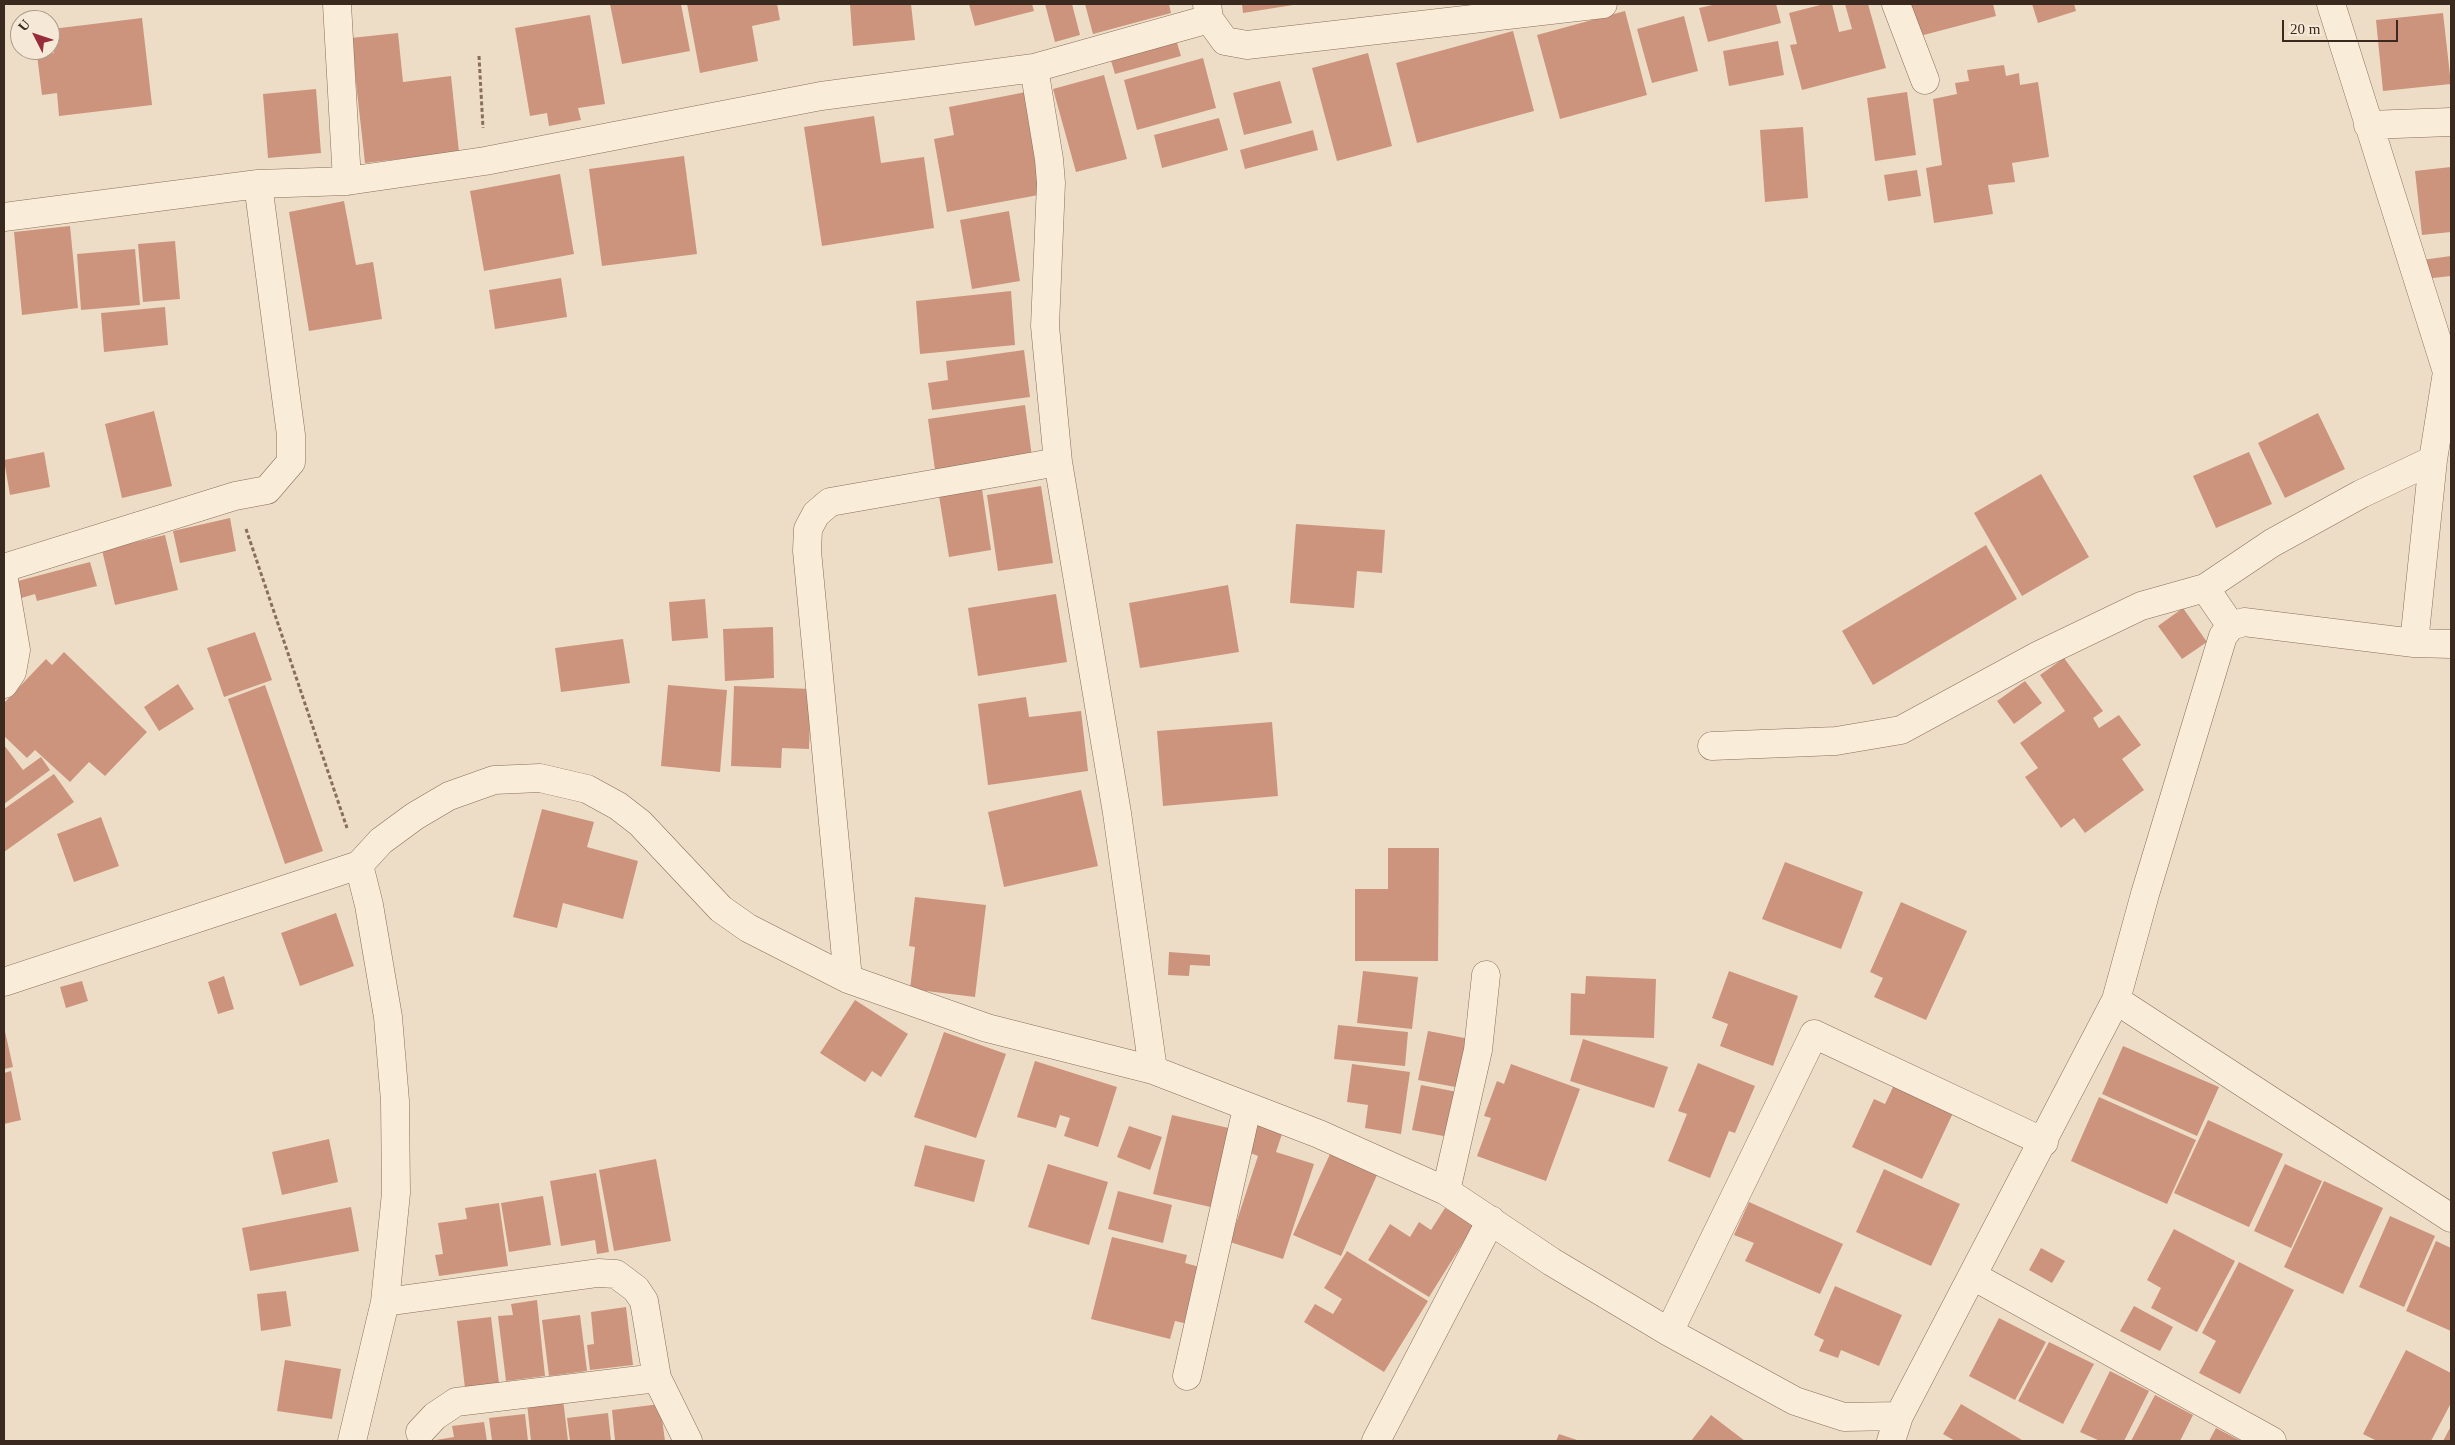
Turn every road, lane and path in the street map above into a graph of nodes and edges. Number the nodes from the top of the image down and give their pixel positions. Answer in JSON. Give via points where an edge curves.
{"nodes":[{"id":1,"x":337,"y":4,"type":"edge"},
{"id":2,"x":1604,"y":4,"type":"edge"},
{"id":3,"x":1896,"y":4,"type":"edge"},
{"id":4,"x":2330,"y":4,"type":"edge"},
{"id":5,"x":1208,"y":11,"type":"edge"},
{"id":6,"x":479,"y":56,"type":"dead end"},
{"id":7,"x":1034,"y":68,"type":"junction"},
{"id":8,"x":1925,"y":80,"type":"dead end"},
{"id":9,"x":2451,"y":122,"type":"edge"},
{"id":10,"x":2368,"y":125,"type":"junction"},
{"id":11,"x":485,"y":161,"type":"junction"},
{"id":12,"x":347,"y":181,"type":"junction"},
{"id":13,"x":258,"y":184,"type":"junction"},
{"id":14,"x":4,"y":217,"type":"edge"},
{"id":15,"x":2449,"y":372,"type":"edge"},
{"id":16,"x":2434,"y":460,"type":"junction"},
{"id":17,"x":1058,"y":462,"type":"junction"},
{"id":18,"x":234,"y":496,"type":"junction"},
{"id":19,"x":4,"y":568,"type":"edge"},
{"id":20,"x":4,"y":580,"type":"edge"},
{"id":21,"x":2205,"y":588,"type":"junction"},
{"id":22,"x":2231,"y":626,"type":"junction"},
{"id":23,"x":2414,"y":643,"type":"junction"},
{"id":24,"x":2451,"y":644,"type":"edge"},
{"id":25,"x":4,"y":684,"type":"edge"},
{"id":26,"x":1712,"y":746,"type":"dead end"},
{"id":27,"x":359,"y":865,"type":"junction"},
{"id":28,"x":1486,"y":975,"type":"dead end"},
{"id":29,"x":848,"y":980,"type":"junction"},
{"id":30,"x":4,"y":982,"type":"edge"},
{"id":31,"x":2116,"y":1000,"type":"junction"},
{"id":32,"x":1153,"y":1070,"type":"junction"},
{"id":33,"x":1246,"y":1108,"type":"junction"},
{"id":34,"x":2044,"y":1142,"type":"junction"},
{"id":35,"x":1446,"y":1192,"type":"junction"},
{"id":36,"x":2451,"y":1218,"type":"edge"},
{"id":37,"x":1490,"y":1220,"type":"junction"},
{"id":38,"x":1973,"y":1276,"type":"junction"},
{"id":39,"x":385,"y":1302,"type":"junction"},
{"id":40,"x":1669,"y":1332,"type":"junction"},
{"id":41,"x":1187,"y":1376,"type":"dead end"},
{"id":42,"x":657,"y":1378,"type":"junction"},
{"id":43,"x":1895,"y":1429,"type":"edge"},
{"id":44,"x":420,"y":1432,"type":"dead end"},
{"id":45,"x":352,"y":1441,"type":"edge"},
{"id":46,"x":688,"y":1441,"type":"edge"},
{"id":47,"x":1376,"y":1441,"type":"edge"},
{"id":48,"x":2272,"y":1441,"type":"edge"}],
"edges":[{"from":1,"to":12,"type":"street"},
{"from":2,"to":5,"type":"street","via":[[1247,45],[1225,41]]},
{"from":3,"to":8,"type":"street"},
{"from":4,"to":10,"type":"street"},
{"from":5,"to":7,"type":"street"},
{"from":6,"to":11,"type":"path"},
{"from":7,"to":11,"type":"street","via":[[821,96]]},
{"from":7,"to":17,"type":"street","via":[[1051,183],[1045,326]]},
{"from":9,"to":10,"type":"street"},
{"from":10,"to":15,"type":"street"},
{"from":11,"to":12,"type":"street"},
{"from":12,"to":13,"type":"street"},
{"from":13,"to":14,"type":"street"},
{"from":13,"to":18,"type":"street","via":[[291,435],[291,462],[266,490]]},
{"from":15,"to":16,"type":"street"},
{"from":16,"to":21,"type":"street","via":[[2360,494],[2272,543]]},
{"from":16,"to":23,"type":"street"},
{"from":17,"to":29,"type":"street","via":[[830,502],[816,514],[808,529],[807,551]]},
{"from":17,"to":32,"type":"street","via":[[1117,813]]},
{"from":18,"to":19,"type":"street"},
{"from":18,"to":27,"type":"path"},
{"from":20,"to":25,"type":"street","via":[[16,650],[12,672]]},
{"from":21,"to":22,"type":"street"},
{"from":21,"to":26,"type":"street","via":[[2140,606],[2038,655],[1901,730],[1828,741]]},
{"from":22,"to":23,"type":"street","via":[[2244,622]]},
{"from":22,"to":31,"type":"street","via":[[2223,636]]},
{"from":23,"to":24,"type":"street"},
{"from":27,"to":29,"type":"street","via":[[381,841],[415,816],[450,796],[494,780],[540,778],[587,789],[640,823],[720,909],[748,928]]},
{"from":27,"to":30,"type":"street"},
{"from":27,"to":39,"type":"street","via":[[388,1017],[395,1101],[396,1193]]},
{"from":28,"to":35,"type":"street","via":[[1478,1050]]},
{"from":29,"to":32,"type":"street","via":[[987,1028]]},
{"from":31,"to":34,"type":"street"},
{"from":31,"to":36,"type":"street"},
{"from":32,"to":33,"type":"street"},
{"from":33,"to":35,"type":"street","via":[[1319,1134]]},
{"from":33,"to":41,"type":"street"},
{"from":34,"to":38,"type":"street"},
{"from":34,"to":40,"type":"street","via":[[1814,1034]]},
{"from":35,"to":37,"type":"street"},
{"from":37,"to":40,"type":"street","via":[[1552,1262]]},
{"from":37,"to":47,"type":"street"},
{"from":38,"to":43,"type":"street"},
{"from":38,"to":48,"type":"street"},
{"from":39,"to":42,"type":"street","via":[[598,1273],[616,1274],[636,1289],[644,1301]]},
{"from":39,"to":45,"type":"street"},
{"from":40,"to":43,"type":"street","via":[[1796,1401]]},
{"from":42,"to":44,"type":"street","via":[[456,1402],[435,1416]]},
{"from":42,"to":46,"type":"street"}]}
